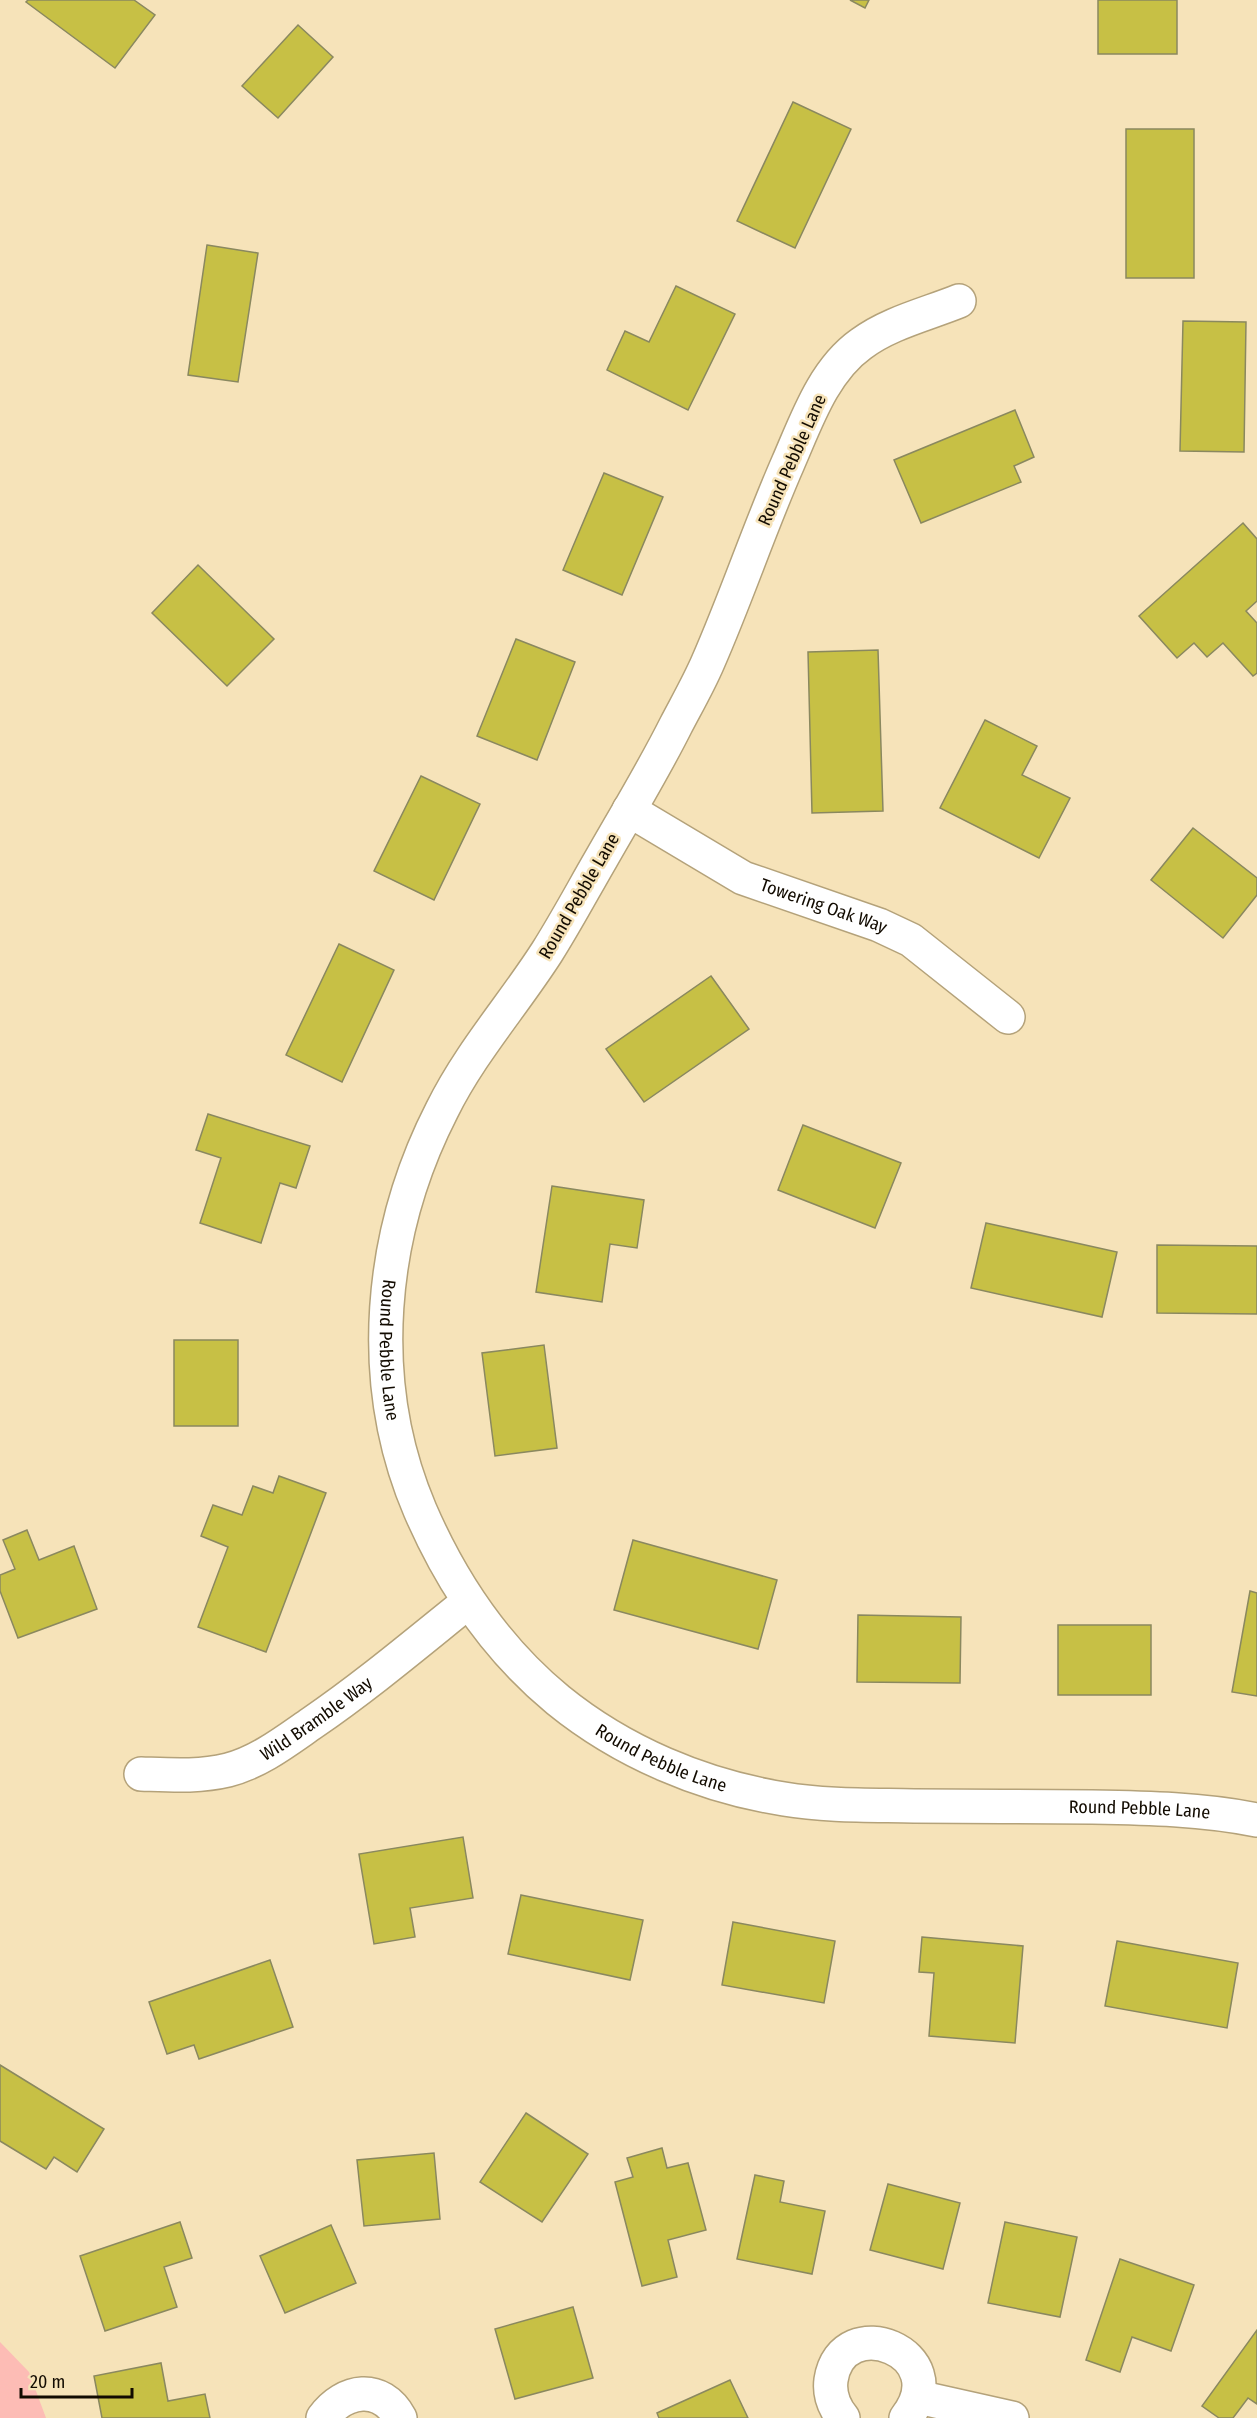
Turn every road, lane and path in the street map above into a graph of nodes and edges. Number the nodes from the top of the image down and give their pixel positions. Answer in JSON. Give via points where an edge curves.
{"nodes":[{"id":1,"x":959,"y":301,"type":"dead end"},
{"id":2,"x":629,"y":810,"type":"junction"},
{"id":3,"x":1008,"y":1017,"type":"dead end"},
{"id":4,"x":468,"y":1602,"type":"junction"},
{"id":5,"x":141,"y":1774,"type":"dead end"},
{"id":6,"x":1257,"y":1820,"type":"edge"},
{"id":7,"x":912,"y":2407,"type":"edge"},
{"id":8,"x":323,"y":2418,"type":"edge"},
{"id":9,"x":400,"y":2418,"type":"edge"},
{"id":10,"x":843,"y":2418,"type":"edge"},
{"id":11,"x":1012,"y":2418,"type":"edge"}],
"edges":[{"from":1,"to":2,"type":"street","name":"Round Pebble Lane","via":[[880,332],[857,346],[836,368],[801,433],[707,665]]},
{"from":2,"to":3,"type":"street","name":"Towering Oak Way","via":[[743,878],[911,940]]},
{"from":2,"to":4,"type":"street","name":"Round Pebble Lane","via":[[549,949],[444,1106],[416,1165],[398,1224],[386,1300],[386,1363],[394,1428],[410,1486],[437,1549]]},
{"from":4,"to":5,"type":"street","name":"Wild Bramble Way","via":[[354,1694],[281,1745],[245,1764],[184,1777]]},
{"from":4,"to":6,"type":"street","name":"Round Pebble Lane","via":[[511,1657],[559,1701],[609,1737],[666,1766],[723,1786],[787,1800],[855,1805],[1176,1808]]},
{"from":7,"to":10,"type":"street","via":[[917,2374],[906,2356],[891,2345],[871,2342],[853,2348],[832,2371],[830,2390]]},
{"from":7,"to":11,"type":"street"},
{"from":8,"to":9,"type":"street","via":[[332,2404],[350,2395],[370,2394],[396,2409]]}]}
